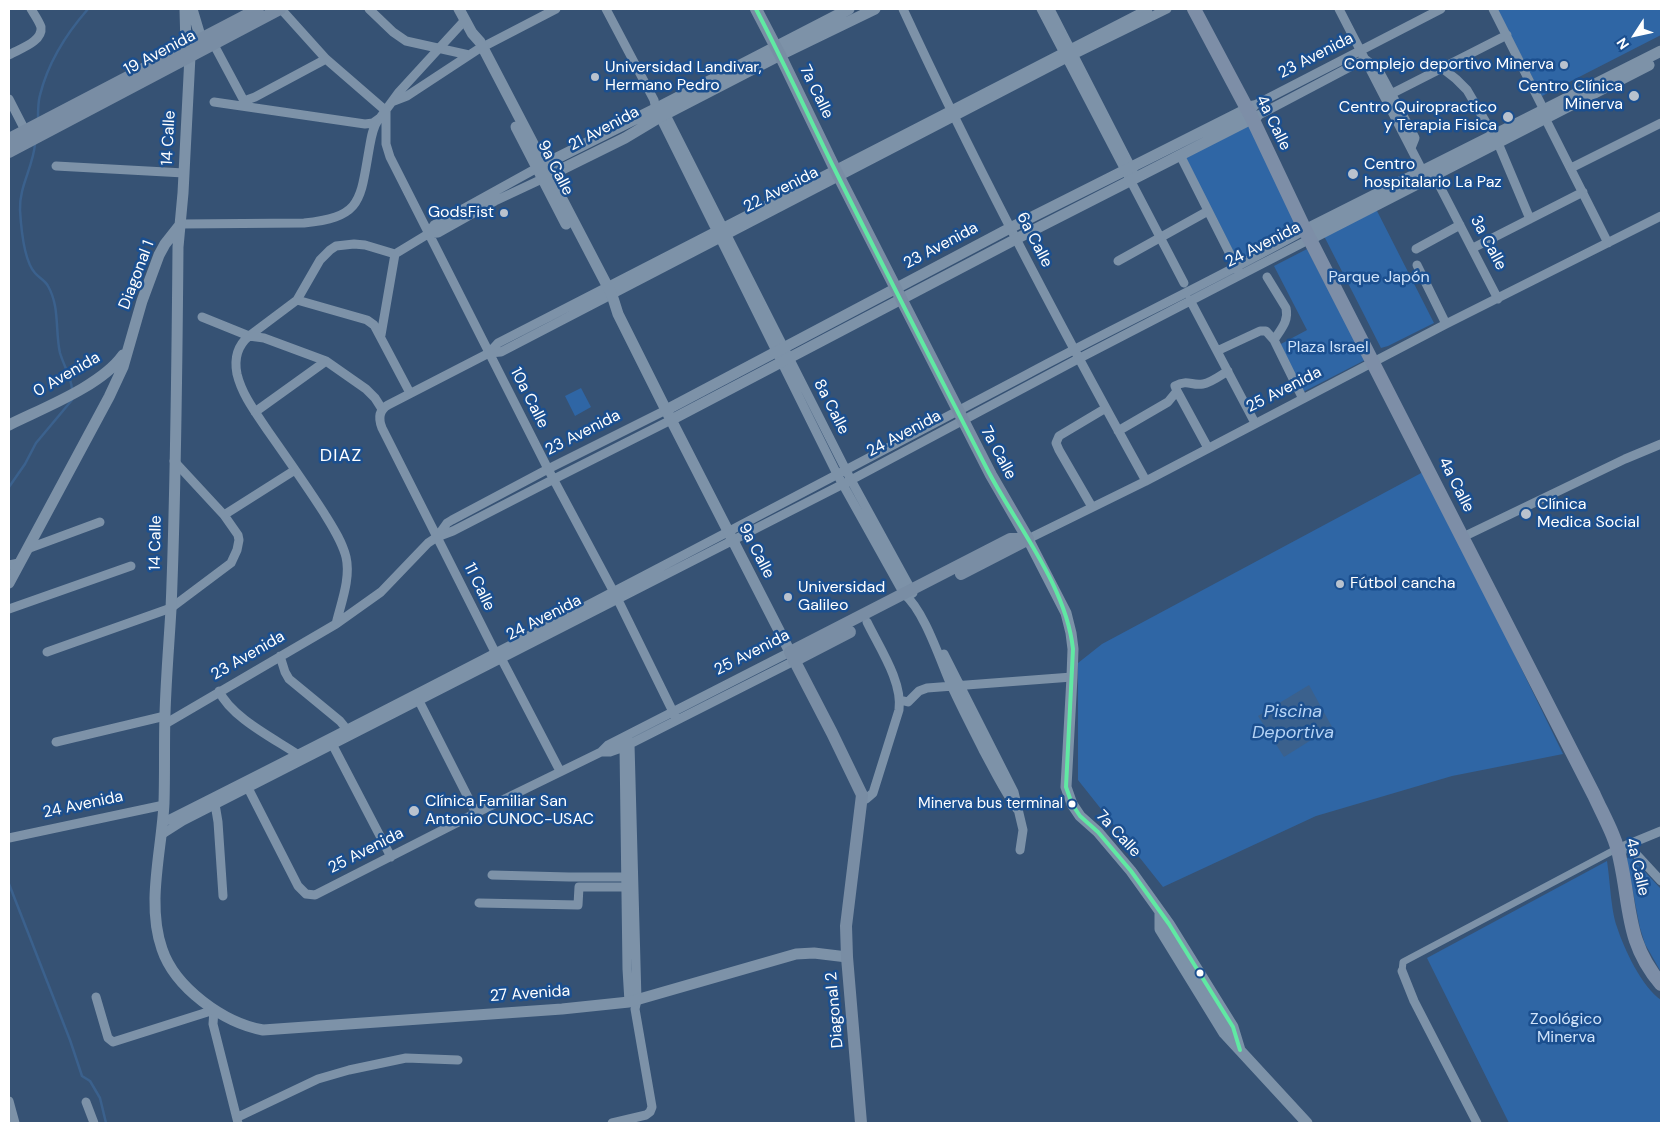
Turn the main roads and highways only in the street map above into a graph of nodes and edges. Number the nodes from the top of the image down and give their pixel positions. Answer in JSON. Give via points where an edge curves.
{"nodes":[{"id":1,"x":258,"y":9,"type":"edge"},
{"id":2,"x":281,"y":9,"type":"edge"},
{"id":3,"x":756,"y":9,"type":"edge"},
{"id":4,"x":1194,"y":9,"type":"edge"},
{"id":5,"x":1204,"y":9,"type":"edge"},
{"id":6,"x":188,"y":51,"type":"junction"},
{"id":7,"x":1252,"y":112,"type":"junction"},
{"id":8,"x":29,"y":135,"type":"junction"},
{"id":9,"x":9,"y":139,"type":"edge"},
{"id":10,"x":9,"y":152,"type":"edge"},
{"id":11,"x":1028,"y":539,"type":"joint"},
{"id":12,"x":910,"y":595,"type":"junction"},
{"id":13,"x":792,"y":657,"type":"junction"},
{"id":14,"x":1621,"y":848,"type":"junction"},
{"id":15,"x":850,"y":893,"type":"joint"},
{"id":16,"x":1661,"y":976,"type":"edge"},
{"id":17,"x":1661,"y":984,"type":"edge"},
{"id":18,"x":861,"y":1123,"type":"edge"}],
"edges":[{"from":1,"to":6,"type":"main road","name":"19 Avenida","via":[[200,39]]},
{"from":2,"to":6,"type":"main road","name":"19 Avenida","via":[[213,43]]},
{"from":3,"to":11,"type":"main road","name":"7a Calle","via":[[990,475]]},
{"from":4,"to":7,"type":"main road","name":"4a Calle"},
{"from":5,"to":7,"type":"main road","name":"4a Calle"},
{"from":6,"to":8,"type":"main road","name":"19 Avenida","via":[[58,113]]},
{"from":6,"to":8,"type":"main road","name":"19 Avenida","via":[[55,128]]},
{"from":7,"to":14,"type":"main road","name":"4a Calle","via":[[1377,362],[1587,767]]},
{"from":8,"to":9,"type":"main road"},
{"from":8,"to":10,"type":"main road"},
{"from":11,"to":12,"type":"main road","name":"25 Avenida","via":[[1010,539]]},
{"from":12,"to":13,"type":"main road","name":"25 Avenida"},
{"from":12,"to":13,"type":"main road","name":"25 Avenida","via":[[867,622]]},
{"from":13,"to":15,"type":"main road","name":"9a Calle","via":[[862,795]]},
{"from":14,"to":16,"type":"main road","name":"4a Calle","via":[[1636,926],[1644,948]]},
{"from":14,"to":17,"type":"main road","name":"4a Calle","via":[[1633,934],[1647,965]]},
{"from":15,"to":18,"type":"main road","name":"Diagonal 2","via":[[847,957]]}]}
